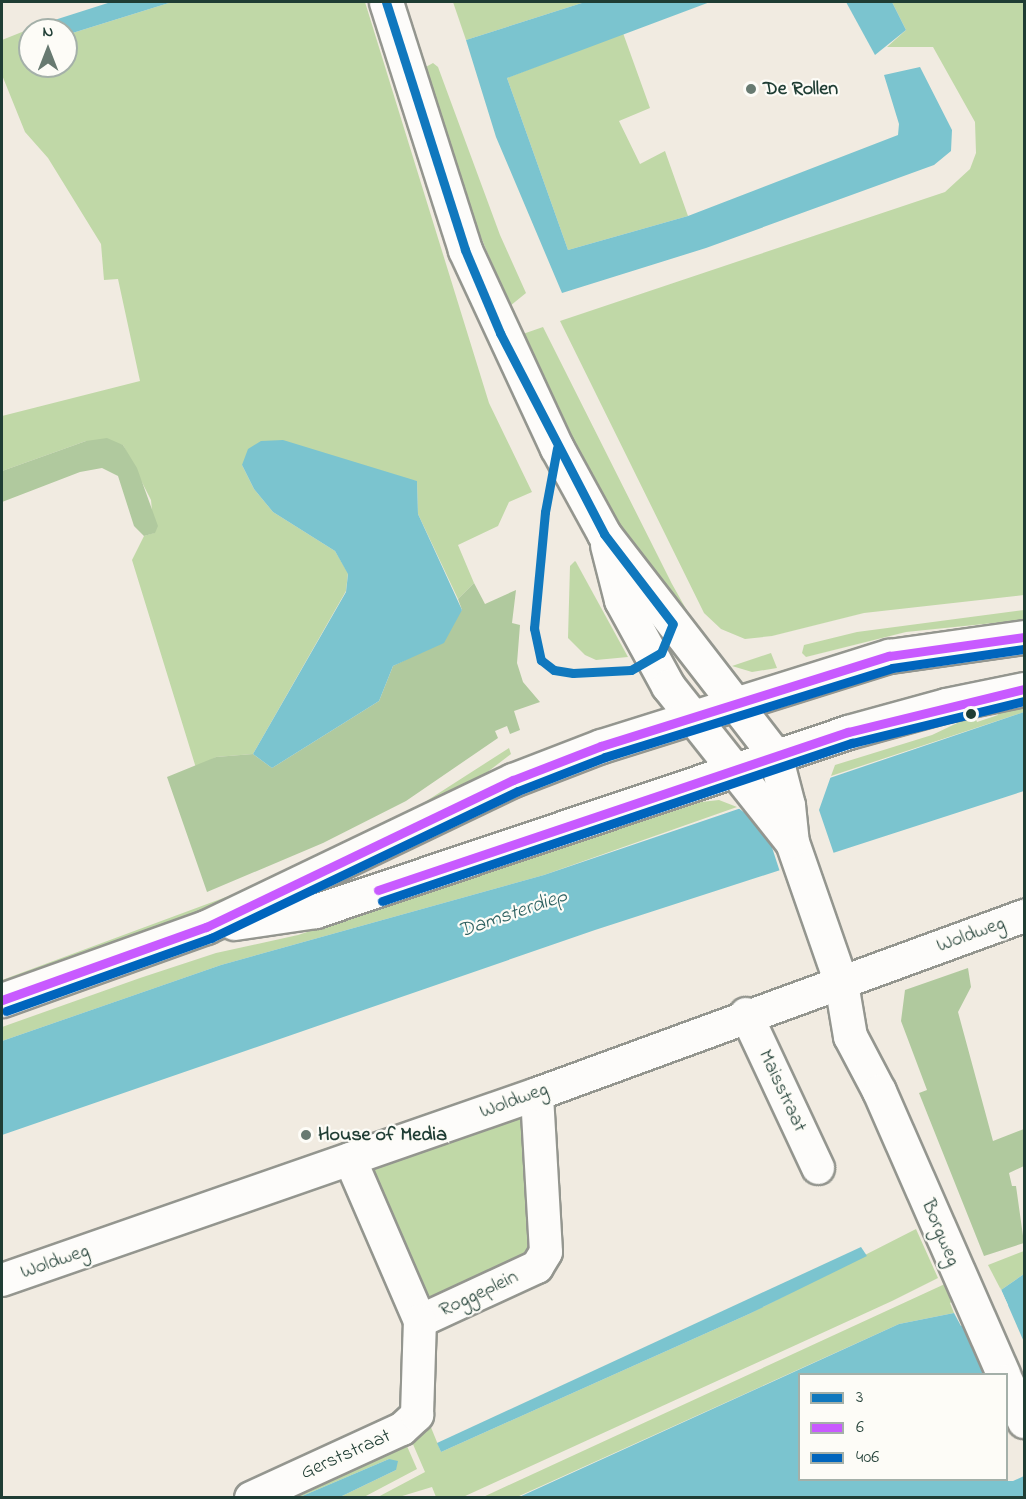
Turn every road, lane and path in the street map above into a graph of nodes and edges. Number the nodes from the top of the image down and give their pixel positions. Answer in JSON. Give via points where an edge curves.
{"nodes":[{"id":1,"x":386,"y":2,"type":"edge"},
{"id":2,"x":604,"y":534,"type":"junction"},
{"id":3,"x":1024,"y":637,"type":"edge"},
{"id":4,"x":1024,"y":689,"type":"edge"},
{"id":5,"x":734,"y":702,"type":"junction"},
{"id":6,"x":692,"y":716,"type":"junction"},
{"id":7,"x":775,"y":755,"type":"junction"},
{"id":8,"x":736,"y":768,"type":"junction"},
{"id":9,"x":772,"y":795,"type":"junction"},
{"id":10,"x":1024,"y":916,"type":"edge"},
{"id":11,"x":206,"y":927,"type":"junction"},
{"id":12,"x":841,"y":983,"type":"junction"},
{"id":13,"x":2,"y":1000,"type":"edge"},
{"id":14,"x":746,"y":1014,"type":"junction"},
{"id":15,"x":537,"y":1094,"type":"junction"},
{"id":16,"x":350,"y":1160,"type":"junction"},
{"id":17,"x":818,"y":1168,"type":"dead end"},
{"id":18,"x":2,"y":1280,"type":"edge"},
{"id":19,"x":420,"y":1321,"type":"junction"},
{"id":20,"x":1003,"y":1373,"type":"edge"},
{"id":21,"x":1008,"y":1385,"type":"edge"},
{"id":22,"x":1024,"y":1421,"type":"edge"},
{"id":23,"x":251,"y":1497,"type":"edge"}],
"edges":[{"from":1,"to":2,"type":"main road","via":[[435,161],[479,283],[556,448]]},
{"from":2,"to":5,"type":"main road"},
{"from":2,"to":6,"type":"main road","name":"Borgweg","via":[[621,600],[668,686]]},
{"from":3,"to":5,"type":"main road","via":[[889,656]]},
{"from":4,"to":7,"type":"main road","via":[[946,705]]},
{"from":5,"to":6,"type":"main road"},
{"from":5,"to":7,"type":"main road"},
{"from":6,"to":8,"type":"main road","name":"Borgweg"},
{"from":6,"to":11,"type":"main road","via":[[513,780]]},
{"from":7,"to":8,"type":"main road"},
{"from":7,"to":9,"type":"main road","name":"Borgweg"},
{"from":8,"to":9,"type":"main road","name":"Borgweg"},
{"from":8,"to":11,"type":"main road","via":[[315,911]]},
{"from":9,"to":12,"type":"main road","name":"Borgweg"},
{"from":10,"to":12,"type":"street","name":"Woldweg"},
{"from":11,"to":13,"type":"main road"},
{"from":12,"to":14,"type":"street","name":"Woldweg"},
{"from":12,"to":20,"type":"main road","name":"Borgweg","via":[[850,1036],[879,1091]]},
{"from":14,"to":15,"type":"street","name":"Woldweg"},
{"from":14,"to":17,"type":"street","name":"Maisstraat"},
{"from":15,"to":16,"type":"street","name":"Woldweg"},
{"from":15,"to":19,"type":"street","name":"Roggeplein","via":[[546,1252],[537,1267]]},
{"from":16,"to":18,"type":"street","name":"Woldweg"},
{"from":16,"to":19,"type":"street","name":"Roggeplein"},
{"from":19,"to":23,"type":"street","name":"Gerststraat","via":[[417,1414],[402,1429]]},
{"from":21,"to":22,"type":"main road"}]}
